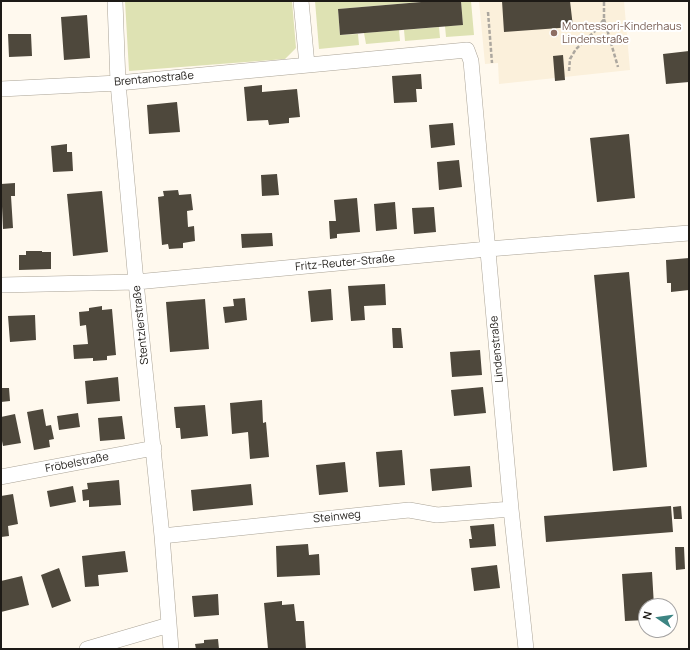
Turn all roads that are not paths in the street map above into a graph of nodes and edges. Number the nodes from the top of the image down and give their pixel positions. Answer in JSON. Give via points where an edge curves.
{"nodes":[{"id":1,"x":115,"y":1,"type":"edge"},
{"id":2,"x":301,"y":1,"type":"edge"},
{"id":3,"x":467,"y":50,"type":"joint"},
{"id":4,"x":307,"y":65,"type":"junction"},
{"id":5,"x":118,"y":83,"type":"junction"},
{"id":6,"x":1,"y":89,"type":"edge"},
{"id":7,"x":689,"y":233,"type":"edge"},
{"id":8,"x":488,"y":249,"type":"junction"},
{"id":9,"x":136,"y":282,"type":"junction"},
{"id":10,"x":1,"y":285,"type":"edge"},
{"id":11,"x":154,"y":448,"type":"junction"},
{"id":12,"x":1,"y":477,"type":"edge"},
{"id":13,"x":511,"y":509,"type":"junction"},
{"id":14,"x":162,"y":536,"type":"junction"},
{"id":15,"x":169,"y":625,"type":"junction"},
{"id":16,"x":87,"y":649,"type":"edge"},
{"id":17,"x":172,"y":649,"type":"edge"},
{"id":18,"x":526,"y":649,"type":"edge"}],
"edges":[{"from":1,"to":5,"type":"street","name":"Stentzlerstraße"},
{"from":2,"to":4,"type":"street"},
{"from":3,"to":4,"type":"street","name":"Brentanostraße"},
{"from":3,"to":8,"type":"street","name":"Lindenstraße","via":[[471,66]]},
{"from":4,"to":5,"type":"street","name":"Brentanostraße"},
{"from":5,"to":6,"type":"street","name":"Brentanostraße"},
{"from":5,"to":9,"type":"street","name":"Stentzlerstraße"},
{"from":7,"to":8,"type":"street","name":"Fritz-Reuter-Straße"},
{"from":8,"to":9,"type":"street","name":"Fritz-Reuter-Straße"},
{"from":8,"to":13,"type":"street","name":"Lindenstraße"},
{"from":9,"to":10,"type":"street","name":"Fritz-Reuter-Straße"},
{"from":9,"to":11,"type":"street","name":"Stentzlerstraße"},
{"from":11,"to":12,"type":"street","name":"Fröbelstraße"},
{"from":11,"to":14,"type":"street","name":"Stentzlerstraße"},
{"from":13,"to":14,"type":"street","name":"Steinweg","via":[[437,515],[409,510]]},
{"from":13,"to":18,"type":"street","name":"Lindenstraße"},
{"from":14,"to":15,"type":"street","name":"Stentzlerstraße"},
{"from":15,"to":16,"type":"street"},
{"from":15,"to":17,"type":"street","name":"Stentzlerstraße"}]}
